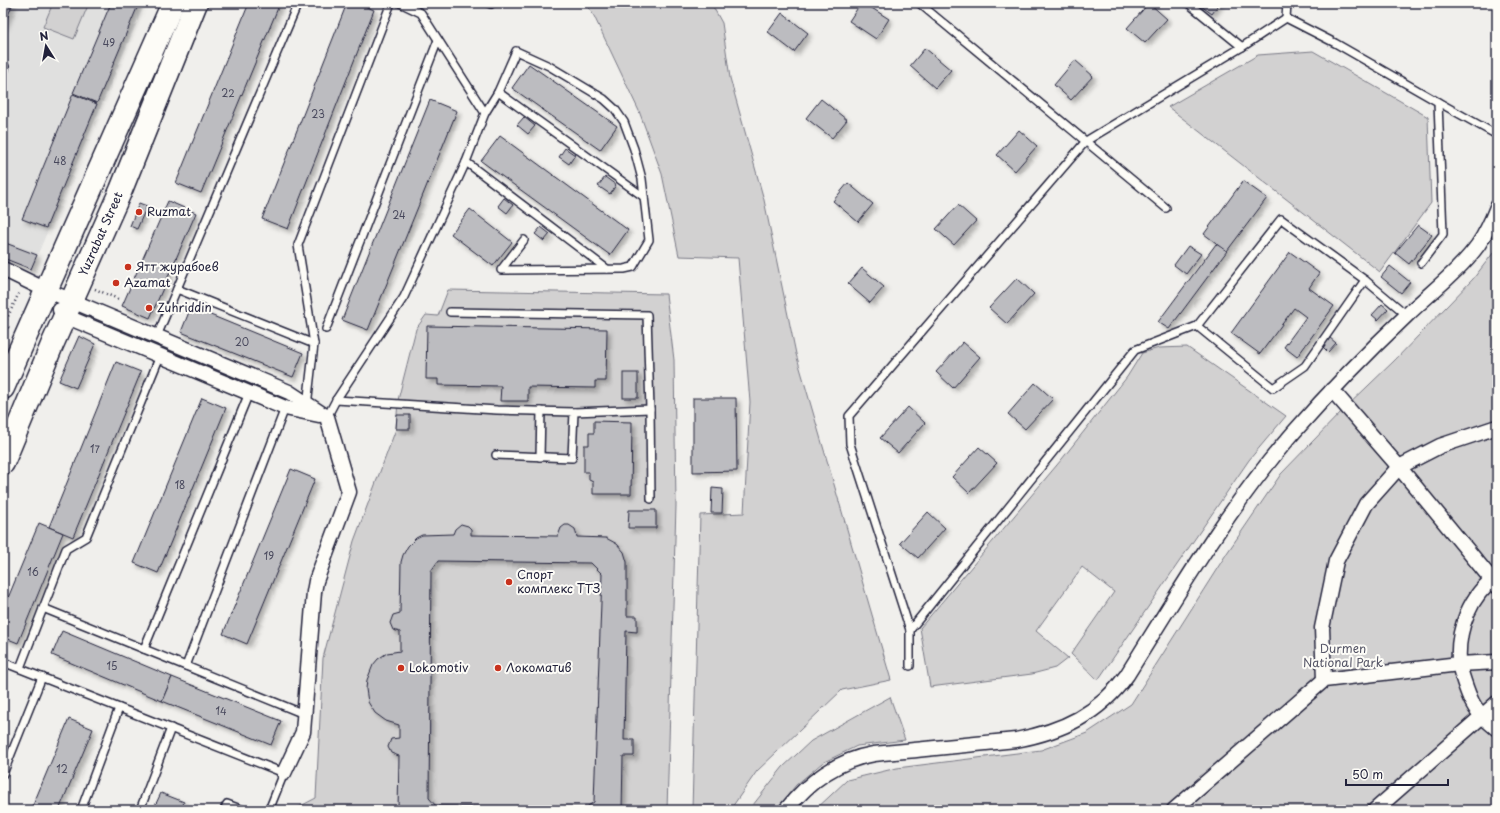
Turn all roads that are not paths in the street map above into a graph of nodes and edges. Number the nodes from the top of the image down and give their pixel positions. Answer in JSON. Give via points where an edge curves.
{"nodes":[{"id":1,"x":173,"y":3,"type":"edge"},
{"id":2,"x":196,"y":3,"type":"edge"},
{"id":3,"x":298,"y":3,"type":"edge"},
{"id":4,"x":391,"y":3,"type":"edge"},
{"id":5,"x":400,"y":3,"type":"edge"},
{"id":6,"x":919,"y":3,"type":"edge"},
{"id":7,"x":1188,"y":3,"type":"edge"},
{"id":8,"x":1287,"y":3,"type":"edge"},
{"id":9,"x":1286,"y":18,"type":"junction"},
{"id":10,"x":438,"y":40,"type":"junction"},
{"id":11,"x":1242,"y":47,"type":"junction"},
{"id":12,"x":3,"y":63,"type":"edge"},
{"id":13,"x":3,"y":77,"type":"edge"},
{"id":14,"x":498,"y":92,"type":"junction"},
{"id":15,"x":1438,"y":102,"type":"junction"},
{"id":16,"x":485,"y":113,"type":"junction"},
{"id":17,"x":1497,"y":135,"type":"edge"},
{"id":18,"x":1086,"y":142,"type":"junction"},
{"id":19,"x":466,"y":162,"type":"junction"},
{"id":20,"x":644,"y":197,"type":"junction"},
{"id":21,"x":1497,"y":207,"type":"edge"},
{"id":22,"x":1166,"y":208,"type":"dead end"},
{"id":23,"x":524,"y":240,"type":"dead end"},
{"id":24,"x":1421,"y":263,"type":"dead end"},
{"id":25,"x":3,"y":269,"type":"edge"},
{"id":26,"x":607,"y":269,"type":"junction"},
{"id":27,"x":1366,"y":280,"type":"junction"},
{"id":28,"x":177,"y":289,"type":"junction"},
{"id":29,"x":46,"y":290,"type":"junction"},
{"id":30,"x":68,"y":308,"type":"junction"},
{"id":31,"x":450,"y":312,"type":"dead end"},
{"id":32,"x":1407,"y":315,"type":"junction"},
{"id":33,"x":1197,"y":326,"type":"junction"},
{"id":34,"x":326,"y":329,"type":"dead end"},
{"id":35,"x":157,"y":336,"type":"junction"},
{"id":36,"x":314,"y":344,"type":"junction"},
{"id":37,"x":160,"y":356,"type":"junction"},
{"id":38,"x":3,"y":388,"type":"edge"},
{"id":39,"x":1332,"y":390,"type":"junction"},
{"id":40,"x":249,"y":393,"type":"junction"},
{"id":41,"x":336,"y":400,"type":"junction"},
{"id":42,"x":285,"y":408,"type":"junction"},
{"id":43,"x":307,"y":408,"type":"junction"},
{"id":44,"x":650,"y":409,"type":"junction"},
{"id":45,"x":540,"y":411,"type":"junction"},
{"id":46,"x":574,"y":412,"type":"junction"},
{"id":47,"x":327,"y":417,"type":"junction"},
{"id":48,"x":1497,"y":427,"type":"edge"},
{"id":49,"x":496,"y":455,"type":"dead end"},
{"id":50,"x":540,"y":456,"type":"junction"},
{"id":51,"x":3,"y":463,"type":"edge"},
{"id":52,"x":1399,"y":468,"type":"junction"},
{"id":53,"x":651,"y":498,"type":"dead end"},
{"id":54,"x":1495,"y":581,"type":"edge"},
{"id":55,"x":43,"y":608,"type":"junction"},
{"id":56,"x":910,"y":630,"type":"junction"},
{"id":57,"x":144,"y":649,"type":"junction"},
{"id":58,"x":3,"y":662,"type":"edge"},
{"id":59,"x":1497,"y":662,"type":"edge"},
{"id":60,"x":1459,"y":664,"type":"junction"},
{"id":61,"x":186,"y":666,"type":"junction"},
{"id":62,"x":910,"y":666,"type":"dead end"},
{"id":63,"x":20,"y":668,"type":"junction"},
{"id":64,"x":42,"y":677,"type":"junction"},
{"id":65,"x":1324,"y":680,"type":"junction"},
{"id":66,"x":1497,"y":703,"type":"edge"},
{"id":67,"x":119,"y":708,"type":"junction"},
{"id":68,"x":304,"y":714,"type":"junction"},
{"id":69,"x":1482,"y":716,"type":"junction"},
{"id":70,"x":171,"y":728,"type":"junction"},
{"id":71,"x":1497,"y":728,"type":"edge"},
{"id":72,"x":284,"y":773,"type":"junction"},
{"id":73,"x":3,"y":774,"type":"edge"},
{"id":74,"x":1176,"y":809,"type":"edge"},
{"id":75,"x":81,"y":810,"type":"edge"},
{"id":76,"x":140,"y":810,"type":"edge"},
{"id":77,"x":224,"y":810,"type":"edge"},
{"id":78,"x":243,"y":810,"type":"edge"},
{"id":79,"x":268,"y":810,"type":"edge"},
{"id":80,"x":786,"y":810,"type":"edge"},
{"id":81,"x":1375,"y":810,"type":"edge"}],
"edges":[{"from":1,"to":29,"type":"main road"},
{"from":2,"to":30,"type":"main road","name":"Yuzrabat Street","via":[[121,190]]},
{"from":3,"to":28,"type":"lane"},
{"from":4,"to":36,"type":"lane","via":[[298,245]]},
{"from":5,"to":10,"type":"lane","via":[[420,13]]},
{"from":6,"to":18,"type":"lane"},
{"from":7,"to":11,"type":"lane"},
{"from":8,"to":9,"type":"lane"},
{"from":9,"to":11,"type":"lane"},
{"from":9,"to":15,"type":"lane","via":[[1336,43]]},
{"from":10,"to":16,"type":"lane"},
{"from":10,"to":34,"type":"lane"},
{"from":11,"to":18,"type":"lane"},
{"from":12,"to":13,"type":"lane","via":[[6,67]]},
{"from":14,"to":16,"type":"lane"},
{"from":14,"to":20,"type":"lane"},
{"from":14,"to":20,"type":"lane","via":[[516,51],[549,66],[604,99],[624,122],[634,149]]},
{"from":15,"to":17,"type":"lane"},
{"from":15,"to":24,"type":"lane","via":[[1443,234]]},
{"from":16,"to":19,"type":"lane"},
{"from":18,"to":22,"type":"lane"},
{"from":18,"to":56,"type":"lane","via":[[849,416],[850,444]]},
{"from":19,"to":26,"type":"lane"},
{"from":19,"to":41,"type":"lane","via":[[404,297]]},
{"from":20,"to":26,"type":"lane","via":[[649,240],[633,267]]},
{"from":21,"to":32,"type":"street","via":[[1478,245],[1460,266]]},
{"from":23,"to":26,"type":"lane","via":[[501,270]]},
{"from":25,"to":29,"type":"street"},
{"from":27,"to":32,"type":"lane"},
{"from":27,"to":33,"type":"lane","via":[[1281,219]]},
{"from":27,"to":33,"type":"lane","via":[[1305,366],[1273,388]]},
{"from":28,"to":35,"type":"lane"},
{"from":28,"to":36,"type":"lane"},
{"from":29,"to":30,"type":"street"},
{"from":29,"to":38,"type":"main road"},
{"from":30,"to":35,"type":"street"},
{"from":30,"to":37,"type":"street"},
{"from":30,"to":51,"type":"main road","name":"Yuzrabat Street"},
{"from":31,"to":44,"type":"lane","via":[[647,315]]},
{"from":32,"to":39,"type":"street"},
{"from":33,"to":56,"type":"lane","via":[[1135,350]]},
{"from":35,"to":43,"type":"street","via":[[289,392]]},
{"from":36,"to":43,"type":"lane"},
{"from":37,"to":40,"type":"street"},
{"from":37,"to":55,"type":"lane","via":[[86,537],[66,549]]},
{"from":39,"to":52,"type":"street"},
{"from":39,"to":80,"type":"street","via":[[1257,476],[1213,538],[1127,675],[1114,692],[1096,708],[1063,727],[1016,740],[873,754],[848,761],[814,781]]},
{"from":40,"to":42,"type":"street"},
{"from":40,"to":57,"type":"lane"},
{"from":41,"to":45,"type":"lane"},
{"from":41,"to":47,"type":"lane"},
{"from":42,"to":43,"type":"street"},
{"from":42,"to":61,"type":"lane"},
{"from":43,"to":47,"type":"street"},
{"from":44,"to":46,"type":"lane"},
{"from":44,"to":53,"type":"lane"},
{"from":45,"to":46,"type":"lane"},
{"from":45,"to":50,"type":"lane"},
{"from":46,"to":50,"type":"lane","via":[[572,458]]},
{"from":47,"to":68,"type":"street","via":[[349,492],[314,592]]},
{"from":48,"to":52,"type":"street","via":[[1440,446]]},
{"from":49,"to":50,"type":"lane"},
{"from":52,"to":54,"type":"street"},
{"from":52,"to":65,"type":"street","via":[[1366,504],[1336,561],[1322,628]]},
{"from":54,"to":60,"type":"street","via":[[1472,603],[1461,630]]},
{"from":55,"to":57,"type":"lane"},
{"from":55,"to":63,"type":"lane"},
{"from":56,"to":62,"type":"lane"},
{"from":57,"to":61,"type":"lane"},
{"from":58,"to":63,"type":"lane"},
{"from":59,"to":60,"type":"street"},
{"from":60,"to":65,"type":"street"},
{"from":60,"to":69,"type":"street","via":[[1472,703]]},
{"from":61,"to":68,"type":"lane"},
{"from":63,"to":64,"type":"lane"},
{"from":64,"to":67,"type":"lane"},
{"from":64,"to":73,"type":"lane"},
{"from":65,"to":74,"type":"street"},
{"from":66,"to":69,"type":"street"},
{"from":67,"to":70,"type":"lane"},
{"from":67,"to":75,"type":"lane"},
{"from":68,"to":72,"type":"street","via":[[303,732]]},
{"from":69,"to":71,"type":"street"},
{"from":69,"to":81,"type":"street"},
{"from":70,"to":72,"type":"lane"},
{"from":70,"to":76,"type":"lane"},
{"from":72,"to":79,"type":"lane"},
{"from":77,"to":78,"type":"lane","via":[[227,804]]}]}
